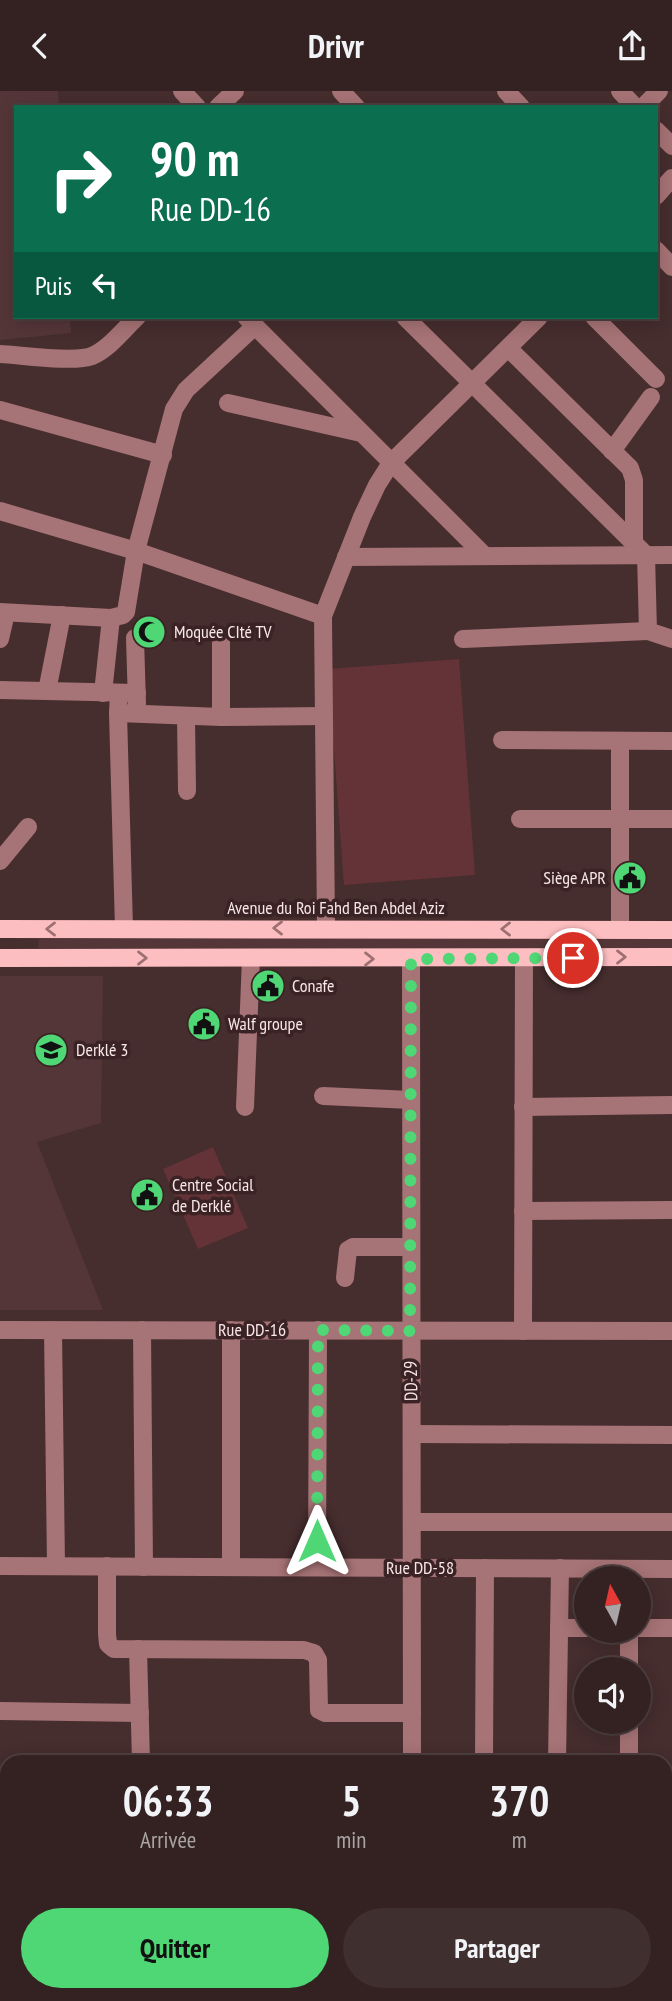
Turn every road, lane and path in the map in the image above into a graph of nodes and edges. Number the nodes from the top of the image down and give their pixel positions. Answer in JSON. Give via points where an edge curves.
{"nodes":[{"id":1,"x":182,"y":91,"type":"edge"},
{"id":2,"x":235,"y":91,"type":"edge"},
{"id":3,"x":341,"y":91,"type":"edge"},
{"id":4,"x":506,"y":91,"type":"edge"},
{"id":5,"x":620,"y":91,"type":"edge"},
{"id":6,"x":659,"y":91,"type":"edge"},
{"id":7,"x":195,"y":105,"type":"edge"},
{"id":8,"x":220,"y":105,"type":"edge"},
{"id":9,"x":354,"y":105,"type":"edge"},
{"id":10,"x":519,"y":105,"type":"edge"},
{"id":11,"x":633,"y":105,"type":"edge"},
{"id":12,"x":645,"y":105,"type":"edge"},
{"id":13,"x":658,"y":132,"type":"edge"},
{"id":14,"x":672,"y":146,"type":"edge"},
{"id":15,"x":672,"y":178,"type":"edge"},
{"id":16,"x":658,"y":194,"type":"edge"},
{"id":17,"x":658,"y":252,"type":"edge"},
{"id":18,"x":672,"y":267,"type":"edge"},
{"id":19,"x":135,"y":319,"type":"edge"},
{"id":20,"x":407,"y":319,"type":"edge"},
{"id":21,"x":537,"y":319,"type":"edge"},
{"id":22,"x":596,"y":319,"type":"edge"},
{"id":23,"x":250,"y":321,"type":"edge"},
{"id":24,"x":508,"y":348,"type":"junction"},
{"id":25,"x":0,"y":354,"type":"edge"},
{"id":26,"x":656,"y":379,"type":"dead end"},
{"id":27,"x":472,"y":383,"type":"junction"},
{"id":28,"x":652,"y":397,"type":"dead end"},
{"id":29,"x":228,"y":403,"type":"dead end"},
{"id":30,"x":0,"y":410,"type":"edge"},
{"id":31,"x":362,"y":433,"type":"junction"},
{"id":32,"x":612,"y":451,"type":"junction"},
{"id":33,"x":163,"y":455,"type":"junction"},
{"id":34,"x":391,"y":463,"type":"junction"},
{"id":35,"x":0,"y":511,"type":"edge"},
{"id":36,"x":640,"y":548,"type":"junction"},
{"id":37,"x":136,"y":551,"type":"junction"},
{"id":38,"x":672,"y":555,"type":"edge"},
{"id":39,"x":485,"y":556,"type":"junction"},
{"id":40,"x":346,"y":557,"type":"junction"},
{"id":41,"x":3,"y":613,"type":"edge"},
{"id":42,"x":62,"y":615,"type":"junction"},
{"id":43,"x":323,"y":616,"type":"junction"},
{"id":44,"x":111,"y":618,"type":"junction"},
{"id":45,"x":648,"y":631,"type":"junction"},
{"id":46,"x":135,"y":638,"type":"dead end"},
{"id":47,"x":0,"y":639,"type":"edge"},
{"id":48,"x":463,"y":639,"type":"dead end"},
{"id":49,"x":672,"y":639,"type":"edge"},
{"id":50,"x":221,"y":641,"type":"dead end"},
{"id":51,"x":0,"y":691,"type":"edge"},
{"id":52,"x":47,"y":691,"type":"junction"},
{"id":53,"x":120,"y":693,"type":"junction"},
{"id":54,"x":118,"y":713,"type":"junction"},
{"id":55,"x":137,"y":713,"type":"junction"},
{"id":56,"x":324,"y":716,"type":"junction"},
{"id":57,"x":186,"y":717,"type":"junction"},
{"id":58,"x":221,"y":717,"type":"junction"},
{"id":59,"x":502,"y":740,"type":"dead end"},
{"id":60,"x":672,"y":741,"type":"edge"},
{"id":61,"x":620,"y":742,"type":"junction"},
{"id":62,"x":187,"y":791,"type":"dead end"},
{"id":63,"x":520,"y":819,"type":"dead end"},
{"id":64,"x":620,"y":819,"type":"junction"},
{"id":65,"x":672,"y":819,"type":"edge"},
{"id":66,"x":28,"y":827,"type":"dead end"},
{"id":67,"x":0,"y":861,"type":"edge"},
{"id":68,"x":326,"y":928,"type":"junction"},
{"id":69,"x":0,"y":929,"type":"edge"},
{"id":70,"x":124,"y":929,"type":"junction"},
{"id":71,"x":620,"y":930,"type":"junction"},
{"id":72,"x":672,"y":930,"type":"edge"},
{"id":73,"x":672,"y":957,"type":"edge"},
{"id":74,"x":0,"y":958,"type":"edge"},
{"id":75,"x":251,"y":958,"type":"junction"},
{"id":76,"x":524,"y":958,"type":"junction"},
{"id":77,"x":411,"y":959,"type":"junction"},
{"id":78,"x":323,"y":1096,"type":"dead end"},
{"id":79,"x":411,"y":1100,"type":"junction"},
{"id":80,"x":672,"y":1105,"type":"edge"},
{"id":81,"x":245,"y":1107,"type":"dead end"},
{"id":82,"x":523,"y":1107,"type":"junction"},
{"id":83,"x":672,"y":1210,"type":"edge"},
{"id":84,"x":523,"y":1211,"type":"junction"},
{"id":85,"x":410,"y":1247,"type":"junction"},
{"id":86,"x":345,"y":1278,"type":"dead end"},
{"id":87,"x":0,"y":1330,"type":"edge"},
{"id":88,"x":53,"y":1330,"type":"junction"},
{"id":89,"x":142,"y":1330,"type":"junction"},
{"id":90,"x":231,"y":1330,"type":"junction"},
{"id":91,"x":318,"y":1330,"type":"junction"},
{"id":92,"x":410,"y":1331,"type":"junction"},
{"id":93,"x":523,"y":1331,"type":"junction"},
{"id":94,"x":672,"y":1331,"type":"edge"},
{"id":95,"x":412,"y":1434,"type":"junction"},
{"id":96,"x":672,"y":1435,"type":"edge"},
{"id":97,"x":412,"y":1522,"type":"junction"},
{"id":98,"x":672,"y":1522,"type":"edge"},
{"id":99,"x":0,"y":1566,"type":"edge"},
{"id":100,"x":56,"y":1566,"type":"junction"},
{"id":101,"x":107,"y":1566,"type":"junction"},
{"id":102,"x":144,"y":1567,"type":"junction"},
{"id":103,"x":232,"y":1567,"type":"junction"},
{"id":104,"x":317,"y":1567,"type":"junction"},
{"id":105,"x":411,"y":1568,"type":"junction"},
{"id":106,"x":485,"y":1568,"type":"junction"},
{"id":107,"x":559,"y":1568,"type":"junction"},
{"id":108,"x":574,"y":1569,"type":"edge"},
{"id":109,"x":672,"y":1569,"type":"edge"},
{"id":110,"x":651,"y":1571,"type":"edge"},
{"id":111,"x":559,"y":1628,"type":"junction"},
{"id":112,"x":574,"y":1628,"type":"edge"},
{"id":113,"x":651,"y":1628,"type":"edge"},
{"id":114,"x":672,"y":1628,"type":"edge"},
{"id":115,"x":138,"y":1649,"type":"junction"},
{"id":116,"x":0,"y":1711,"type":"edge"},
{"id":117,"x":140,"y":1713,"type":"junction"},
{"id":118,"x":412,"y":1713,"type":"junction"},
{"id":119,"x":629,"y":1734,"type":"edge"},
{"id":120,"x":141,"y":1755,"type":"edge"},
{"id":121,"x":412,"y":1755,"type":"edge"},
{"id":122,"x":484,"y":1755,"type":"edge"},
{"id":123,"x":557,"y":1755,"type":"edge"},
{"id":124,"x":629,"y":1755,"type":"edge"}],
"edges":[{"from":1,"to":7,"type":"street"},
{"from":2,"to":8,"type":"street"},
{"from":3,"to":9,"type":"street"},
{"from":4,"to":10,"type":"street"},
{"from":5,"to":11,"type":"street"},
{"from":6,"to":12,"type":"street"},
{"from":13,"to":14,"type":"street"},
{"from":15,"to":16,"type":"street"},
{"from":17,"to":18,"type":"street"},
{"from":19,"to":25,"type":"street","via":[[91,357]]},
{"from":20,"to":27,"type":"street"},
{"from":21,"to":24,"type":"street"},
{"from":22,"to":26,"type":"street"},
{"from":23,"to":31,"type":"street"},
{"from":23,"to":33,"type":"street","via":[[180,398]]},
{"from":24,"to":27,"type":"street"},
{"from":24,"to":32,"type":"street"},
{"from":27,"to":34,"type":"street"},
{"from":27,"to":36,"type":"street"},
{"from":28,"to":32,"type":"street"},
{"from":29,"to":31,"type":"street"},
{"from":30,"to":33,"type":"street"},
{"from":31,"to":34,"type":"street"},
{"from":32,"to":36,"type":"street","via":[[633,474]]},
{"from":33,"to":37,"type":"street"},
{"from":34,"to":39,"type":"street"},
{"from":34,"to":40,"type":"street"},
{"from":35,"to":37,"type":"street"},
{"from":36,"to":38,"type":"street"},
{"from":36,"to":39,"type":"street"},
{"from":36,"to":45,"type":"street"},
{"from":37,"to":43,"type":"street"},
{"from":37,"to":44,"type":"street","via":[[126,612]]},
{"from":39,"to":40,"type":"street"},
{"from":40,"to":43,"type":"street"},
{"from":41,"to":42,"type":"street"},
{"from":41,"to":47,"type":"street"},
{"from":42,"to":44,"type":"street"},
{"from":42,"to":52,"type":"street"},
{"from":43,"to":56,"type":"street"},
{"from":44,"to":53,"type":"street"},
{"from":45,"to":48,"type":"street"},
{"from":45,"to":49,"type":"street"},
{"from":46,"to":53,"type":"street"},
{"from":50,"to":58,"type":"street"},
{"from":51,"to":52,"type":"street"},
{"from":52,"to":53,"type":"street"},
{"from":53,"to":54,"type":"street"},
{"from":53,"to":55,"type":"street"},
{"from":54,"to":55,"type":"street"},
{"from":54,"to":70,"type":"street"},
{"from":55,"to":57,"type":"street"},
{"from":56,"to":58,"type":"street"},
{"from":56,"to":68,"type":"street"},
{"from":57,"to":58,"type":"street"},
{"from":57,"to":62,"type":"street"},
{"from":59,"to":61,"type":"street"},
{"from":60,"to":61,"type":"street"},
{"from":61,"to":64,"type":"street"},
{"from":63,"to":64,"type":"street"},
{"from":64,"to":65,"type":"street"},
{"from":64,"to":71,"type":"street"},
{"from":66,"to":67,"type":"street"},
{"from":68,"to":70,"type":"main road","name":"Avenue du Roi Fahd Ben Abdel Aziz","one_way":true},
{"from":71,"to":68,"type":"main road","name":"Avenue du Roi Fahd Ben Abdel Aziz","one_way":true},
{"from":70,"to":69,"type":"main road","name":"Avenue du Roi Fahd Ben Abdel Aziz","one_way":true},
{"from":71,"to":72,"type":"main road","name":"Avenue du Roi Fahd Ben Abdel Aziz"},
{"from":76,"to":73,"type":"main road","one_way":true},
{"from":74,"to":75,"type":"main road","one_way":true},
{"from":75,"to":77,"type":"main road","one_way":true},
{"from":75,"to":81,"type":"street"},
{"from":76,"to":77,"type":"main road"},
{"from":76,"to":82,"type":"street"},
{"from":77,"to":79,"type":"street","name":"DD-29"},
{"from":78,"to":79,"type":"street"},
{"from":79,"to":85,"type":"street","name":"DD-29"},
{"from":80,"to":82,"type":"street"},
{"from":82,"to":84,"type":"street"},
{"from":83,"to":84,"type":"street"},
{"from":84,"to":93,"type":"street"},
{"from":85,"to":86,"type":"street","via":[[353,1247],[348,1250]]},
{"from":85,"to":92,"type":"street","name":"DD-29"},
{"from":87,"to":88,"type":"street","name":"Rue DD-16"},
{"from":88,"to":89,"type":"street","name":"Rue DD-16"},
{"from":88,"to":100,"type":"street"},
{"from":89,"to":90,"type":"street","name":"Rue DD-16"},
{"from":89,"to":102,"type":"street"},
{"from":90,"to":91,"type":"street","name":"Rue DD-16"},
{"from":90,"to":103,"type":"street"},
{"from":91,"to":92,"type":"street","name":"Rue DD-16"},
{"from":91,"to":104,"type":"street"},
{"from":92,"to":93,"type":"street","name":"Rue DD-16"},
{"from":92,"to":95,"type":"street","name":"DD-29"},
{"from":93,"to":94,"type":"street","name":"Rue DD-16"},
{"from":95,"to":96,"type":"street"},
{"from":95,"to":97,"type":"street","name":"DD-29"},
{"from":97,"to":98,"type":"street"},
{"from":97,"to":105,"type":"street","name":"DD-29"},
{"from":99,"to":100,"type":"street","name":"Rue DD-58"},
{"from":100,"to":101,"type":"street","name":"Rue DD-58"},
{"from":101,"to":102,"type":"street","name":"Rue DD-58"},
{"from":101,"to":115,"type":"street","via":[[108,1644],[114,1649]]},
{"from":102,"to":103,"type":"street","name":"Rue DD-58"},
{"from":103,"to":104,"type":"street","name":"Rue DD-58"},
{"from":104,"to":105,"type":"street","name":"Rue DD-58"},
{"from":105,"to":106,"type":"street","name":"Rue DD-58"},
{"from":105,"to":118,"type":"street","name":"DD-29"},
{"from":106,"to":107,"type":"street","name":"Rue DD-58"},
{"from":106,"to":122,"type":"street"},
{"from":107,"to":108,"type":"street","name":"Rue DD-58"},
{"from":107,"to":111,"type":"street"},
{"from":109,"to":110,"type":"street","name":"Rue DD-58"},
{"from":111,"to":112,"type":"street"},
{"from":111,"to":123,"type":"street"},
{"from":113,"to":114,"type":"street"},
{"from":115,"to":117,"type":"street"},
{"from":115,"to":118,"type":"street","via":[[304,1650],[318,1660],[319,1710]]},
{"from":116,"to":117,"type":"street"},
{"from":117,"to":120,"type":"street"},
{"from":118,"to":121,"type":"street","name":"DD-29"},
{"from":119,"to":124,"type":"street"}]}
